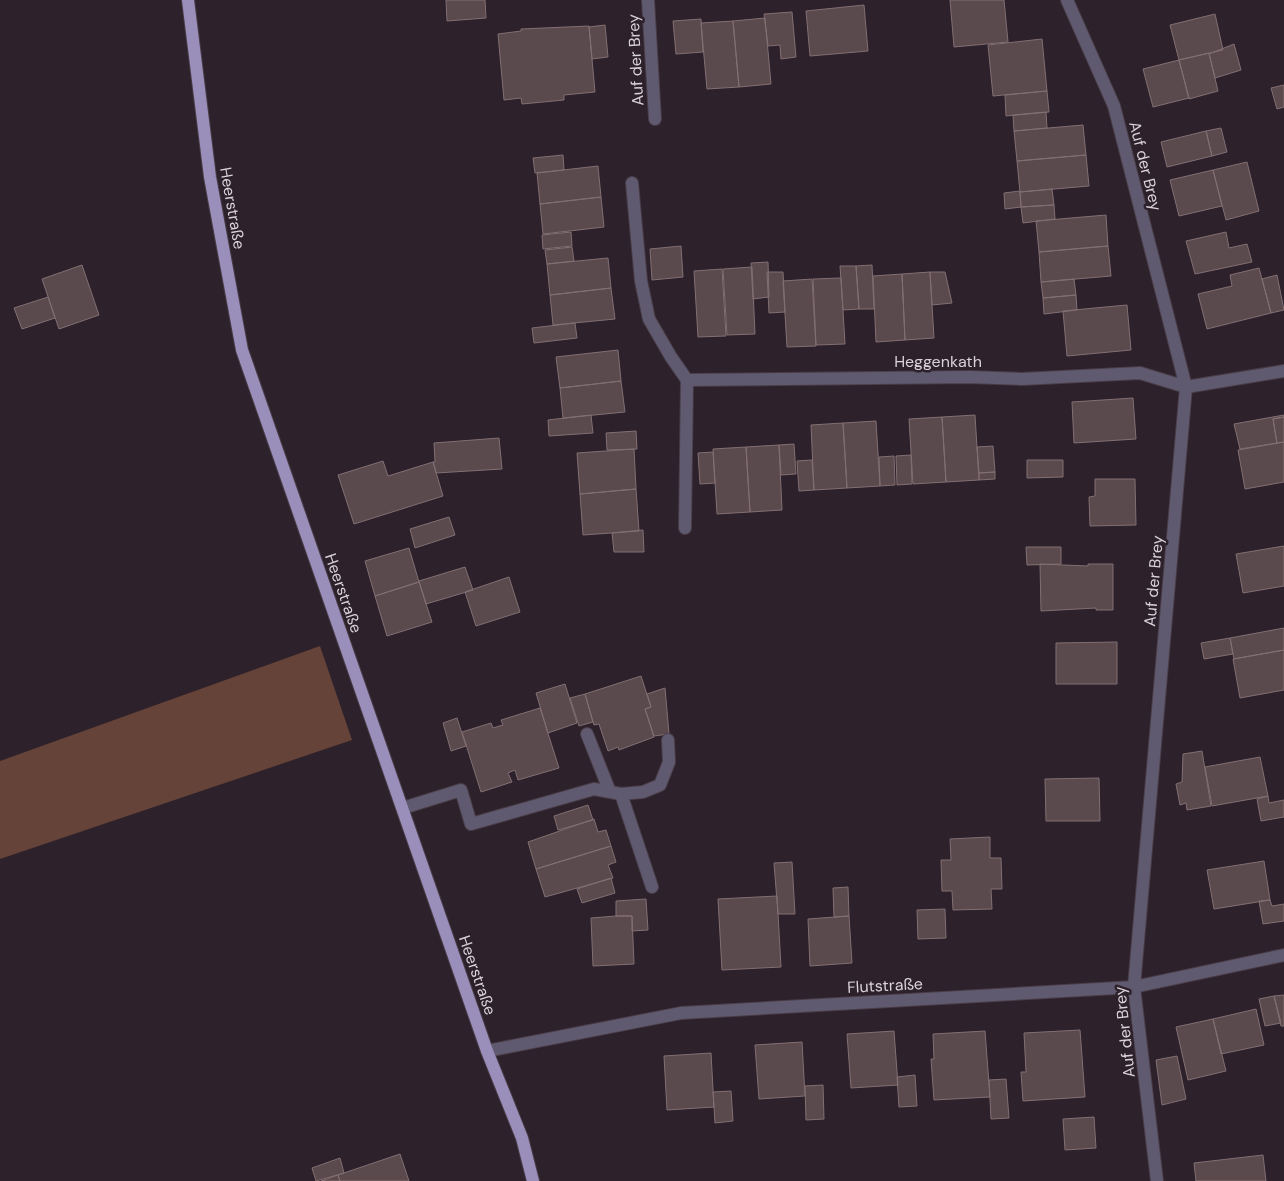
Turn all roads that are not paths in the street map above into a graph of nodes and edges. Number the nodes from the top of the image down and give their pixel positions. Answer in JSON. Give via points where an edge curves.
{"nodes":[{"id":1,"x":188,"y":0,"type":"edge"},
{"id":2,"x":648,"y":0,"type":"edge"},
{"id":3,"x":1067,"y":0,"type":"edge"},
{"id":4,"x":655,"y":119,"type":"dead end"},
{"id":5,"x":632,"y":183,"type":"dead end"},
{"id":6,"x":1284,"y":371,"type":"edge"},
{"id":7,"x":687,"y":380,"type":"junction"},
{"id":8,"x":1186,"y":387,"type":"junction"},
{"id":9,"x":685,"y":528,"type":"dead end"},
{"id":10,"x":587,"y":734,"type":"dead end"},
{"id":11,"x":668,"y":740,"type":"dead end"},
{"id":12,"x":616,"y":793,"type":"junction"},
{"id":13,"x":402,"y":808,"type":"junction"},
{"id":14,"x":652,"y":887,"type":"dead end"},
{"id":15,"x":1284,"y":955,"type":"edge"},
{"id":16,"x":1134,"y":988,"type":"junction"},
{"id":17,"x":487,"y":1051,"type":"junction"},
{"id":18,"x":533,"y":1181,"type":"edge"},
{"id":19,"x":1156,"y":1181,"type":"edge"}],
"edges":[{"from":1,"to":13,"type":"main road","name":"Heerstraße","via":[[210,177],[242,350]]},
{"from":2,"to":4,"type":"street","name":"Auf der Brey"},
{"from":3,"to":8,"type":"street","name":"Auf der Brey","via":[[1114,106]]},
{"from":5,"to":7,"type":"street","via":[[641,281],[649,319]]},
{"from":6,"to":8,"type":"street"},
{"from":7,"to":8,"type":"street","name":"Heggenkath","via":[[1022,379],[1140,373]]},
{"from":7,"to":9,"type":"street"},
{"from":8,"to":16,"type":"street","name":"Auf der Brey"},
{"from":10,"to":12,"type":"street"},
{"from":11,"to":12,"type":"street","via":[[669,762],[660,784],[643,792]]},
{"from":12,"to":13,"type":"street","via":[[594,789],[471,824],[461,790]]},
{"from":12,"to":14,"type":"street"},
{"from":13,"to":17,"type":"main road","name":"Heerstraße"},
{"from":15,"to":16,"type":"street","name":"Flutstraße"},
{"from":16,"to":17,"type":"street","name":"Flutstraße","via":[[681,1013]]},
{"from":16,"to":19,"type":"street","name":"Auf der Brey"},
{"from":17,"to":18,"type":"main road","name":"Heerstraße","via":[[522,1138]]}]}
